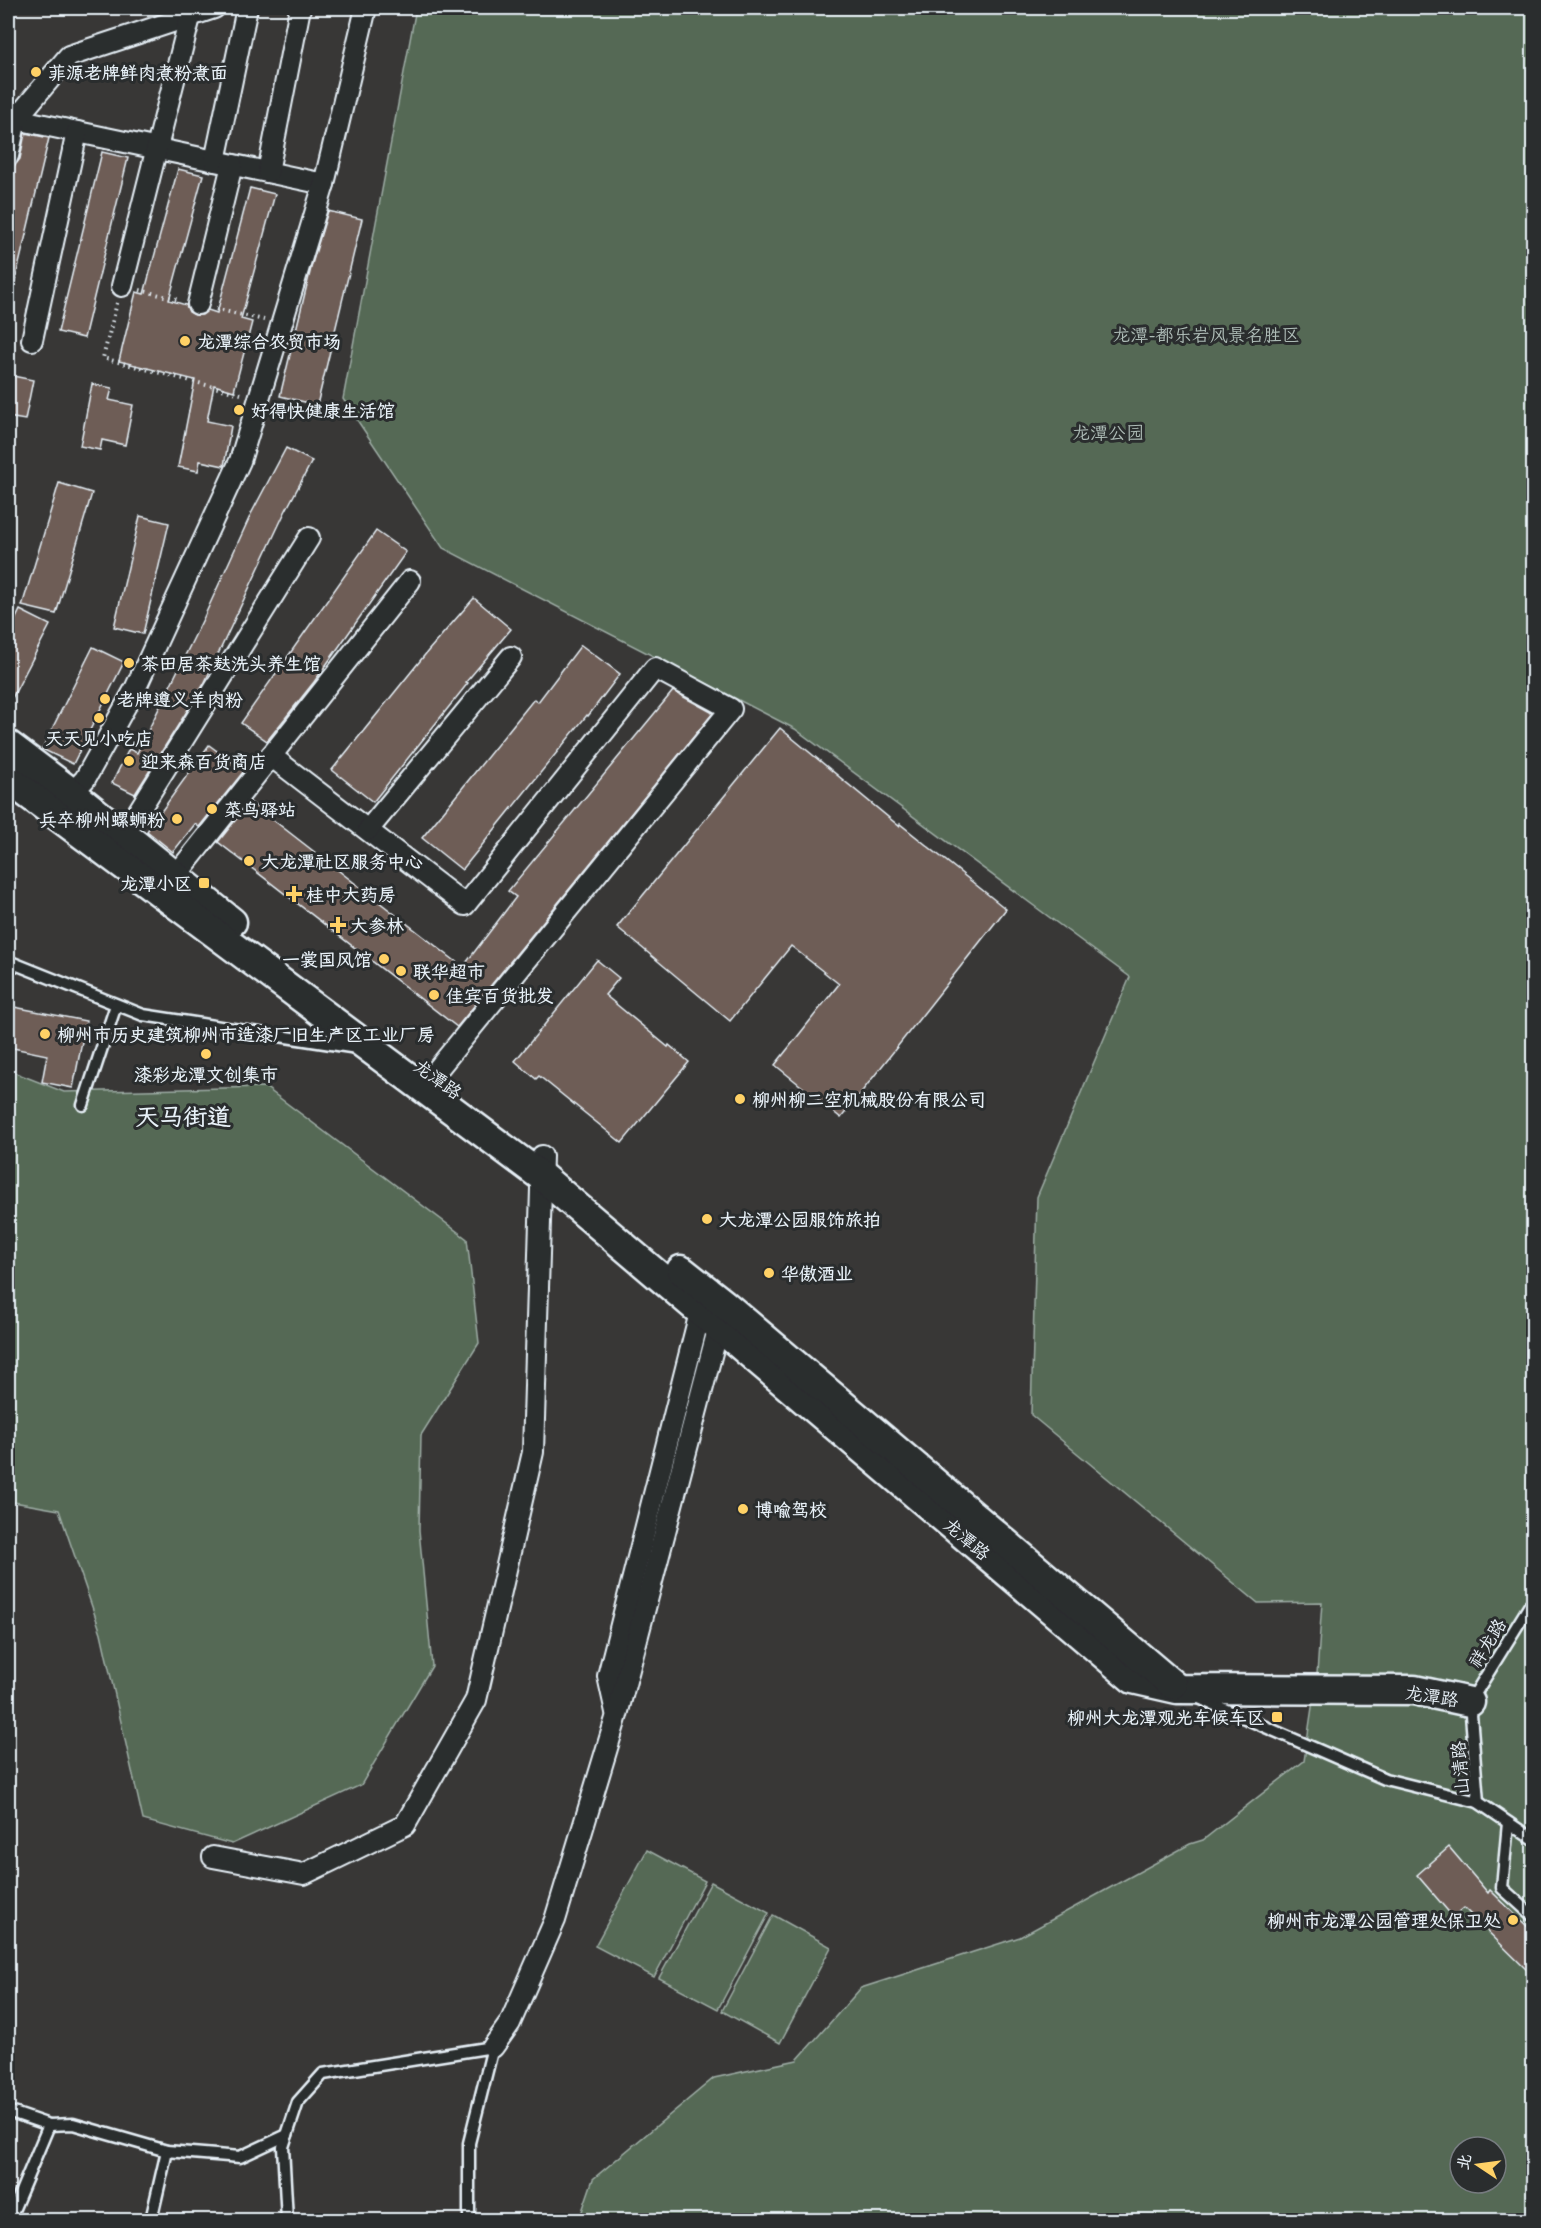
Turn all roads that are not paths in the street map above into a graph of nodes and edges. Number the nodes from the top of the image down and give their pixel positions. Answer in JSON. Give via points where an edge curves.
{"nodes":[{"id":1,"x":214,"y":8,"type":"edge"},
{"id":2,"x":247,"y":8,"type":"edge"},
{"id":3,"x":300,"y":8,"type":"edge"},
{"id":4,"x":366,"y":8,"type":"edge"},
{"id":5,"x":190,"y":17,"type":"junction"},
{"id":6,"x":12,"y":117,"type":"edge"},
{"id":7,"x":77,"y":132,"type":"junction"},
{"id":8,"x":157,"y":149,"type":"junction"},
{"id":9,"x":8,"y":156,"type":"edge"},
{"id":10,"x":223,"y":163,"type":"junction"},
{"id":11,"x":268,"y":172,"type":"junction"},
{"id":12,"x":324,"y":184,"type":"junction"},
{"id":13,"x":122,"y":286,"type":"road end"},
{"id":14,"x":198,"y":304,"type":"dead end"},
{"id":15,"x":32,"y":340,"type":"dead end"},
{"id":16,"x":309,"y":538,"type":"dead end"},
{"id":17,"x":410,"y":580,"type":"dead end"},
{"id":18,"x":511,"y":657,"type":"dead end"},
{"id":19,"x":8,"y":745,"type":"edge"},
{"id":20,"x":271,"y":756,"type":"junction"},
{"id":21,"x":8,"y":778,"type":"edge"},
{"id":22,"x":72,"y":793,"type":"junction"},
{"id":23,"x":368,"y":830,"type":"junction"},
{"id":24,"x":123,"y":836,"type":"junction"},
{"id":25,"x":174,"y":878,"type":"junction"},
{"id":26,"x":8,"y":961,"type":"edge"},
{"id":27,"x":116,"y":1005,"type":"junction"},
{"id":28,"x":372,"y":1050,"type":"junction"},
{"id":29,"x":433,"y":1075,"type":"junction"},
{"id":30,"x":83,"y":1105,"type":"dead end"},
{"id":31,"x":542,"y":1166,"type":"junction"},
{"id":32,"x":712,"y":1308,"type":"junction"},
{"id":33,"x":1533,"y":1604,"type":"edge"},
{"id":34,"x":1177,"y":1689,"type":"junction"},
{"id":35,"x":1470,"y":1702,"type":"junction"},
{"id":36,"x":1478,"y":1802,"type":"junction"},
{"id":37,"x":1508,"y":1822,"type":"junction"},
{"id":38,"x":1533,"y":1840,"type":"edge"},
{"id":39,"x":213,"y":1857,"type":"dead end"},
{"id":40,"x":1533,"y":1917,"type":"edge"},
{"id":41,"x":493,"y":2047,"type":"junction"},
{"id":42,"x":8,"y":2111,"type":"edge"},
{"id":43,"x":49,"y":2125,"type":"junction"},
{"id":44,"x":287,"y":2134,"type":"junction"},
{"id":45,"x":167,"y":2151,"type":"junction"},
{"id":46,"x":9,"y":2220,"type":"edge"},
{"id":47,"x":152,"y":2220,"type":"edge"},
{"id":48,"x":287,"y":2220,"type":"edge"},
{"id":49,"x":469,"y":2220,"type":"edge"}],
"edges":[{"from":1,"to":5,"type":"street"},
{"from":2,"to":10,"type":"street"},
{"from":3,"to":11,"type":"street"},
{"from":4,"to":12,"type":"street"},
{"from":5,"to":6,"type":"street","via":[[69,56]]},
{"from":5,"to":8,"type":"street"},
{"from":6,"to":7,"type":"street"},
{"from":6,"to":9,"type":"street"},
{"from":7,"to":8,"type":"street"},
{"from":7,"to":15,"type":"street"},
{"from":8,"to":10,"type":"street"},
{"from":8,"to":13,"type":"street"},
{"from":10,"to":11,"type":"street"},
{"from":10,"to":14,"type":"street"},
{"from":11,"to":12,"type":"street"},
{"from":12,"to":22,"type":"street","via":[[240,461],[136,687],[85,779]]},
{"from":16,"to":24,"type":"street"},
{"from":17,"to":20,"type":"street"},
{"from":18,"to":23,"type":"street"},
{"from":19,"to":22,"type":"street","name":"龙潭路"},
{"from":20,"to":23,"type":"street"},
{"from":20,"to":25,"type":"street"},
{"from":21,"to":28,"type":"street","name":"龙潭路"},
{"from":22,"to":24,"type":"street","name":"龙潭路"},
{"from":23,"to":29,"type":"street","via":[[465,905],[655,669],[731,709]]},
{"from":24,"to":25,"type":"street","name":"龙潭路"},
{"from":25,"to":29,"type":"street","name":"龙潭路"},
{"from":26,"to":27,"type":"lane"},
{"from":27,"to":28,"type":"lane","via":[[143,1015]]},
{"from":27,"to":30,"type":"lane"},
{"from":28,"to":31,"type":"street","name":"龙潭路"},
{"from":29,"to":31,"type":"street","name":"龙潭路"},
{"from":31,"to":32,"type":"street","name":"龙潭路"},
{"from":31,"to":39,"type":"street","via":[[533,1452],[476,1700],[405,1825],[304,1874]]},
{"from":32,"to":34,"type":"street","name":"龙潭路","via":[[1132,1679]]},
{"from":32,"to":41,"type":"street","via":[[608,1676],[617,1715],[555,1920],[510,2023]]},
{"from":33,"to":35,"type":"lane","name":"祥龙路"},
{"from":34,"to":35,"type":"street","name":"龙潭路","via":[[1414,1690]]},
{"from":34,"to":36,"type":"lane","via":[[1385,1779]]},
{"from":35,"to":36,"type":"lane","name":"山清路"},
{"from":36,"to":37,"type":"lane","name":"山清路"},
{"from":37,"to":38,"type":"lane","name":"山清路"},
{"from":37,"to":40,"type":"lane","via":[[1502,1888]]},
{"from":41,"to":44,"type":"lane","via":[[323,2074],[298,2102]]},
{"from":41,"to":49,"type":"lane","via":[[469,2143]]},
{"from":42,"to":43,"type":"lane"},
{"from":43,"to":45,"type":"lane","via":[[73,2124]]},
{"from":43,"to":46,"type":"lane"},
{"from":44,"to":45,"type":"lane","via":[[240,2157]]},
{"from":44,"to":48,"type":"lane","via":[[283,2147]]},
{"from":45,"to":47,"type":"lane"}]}
